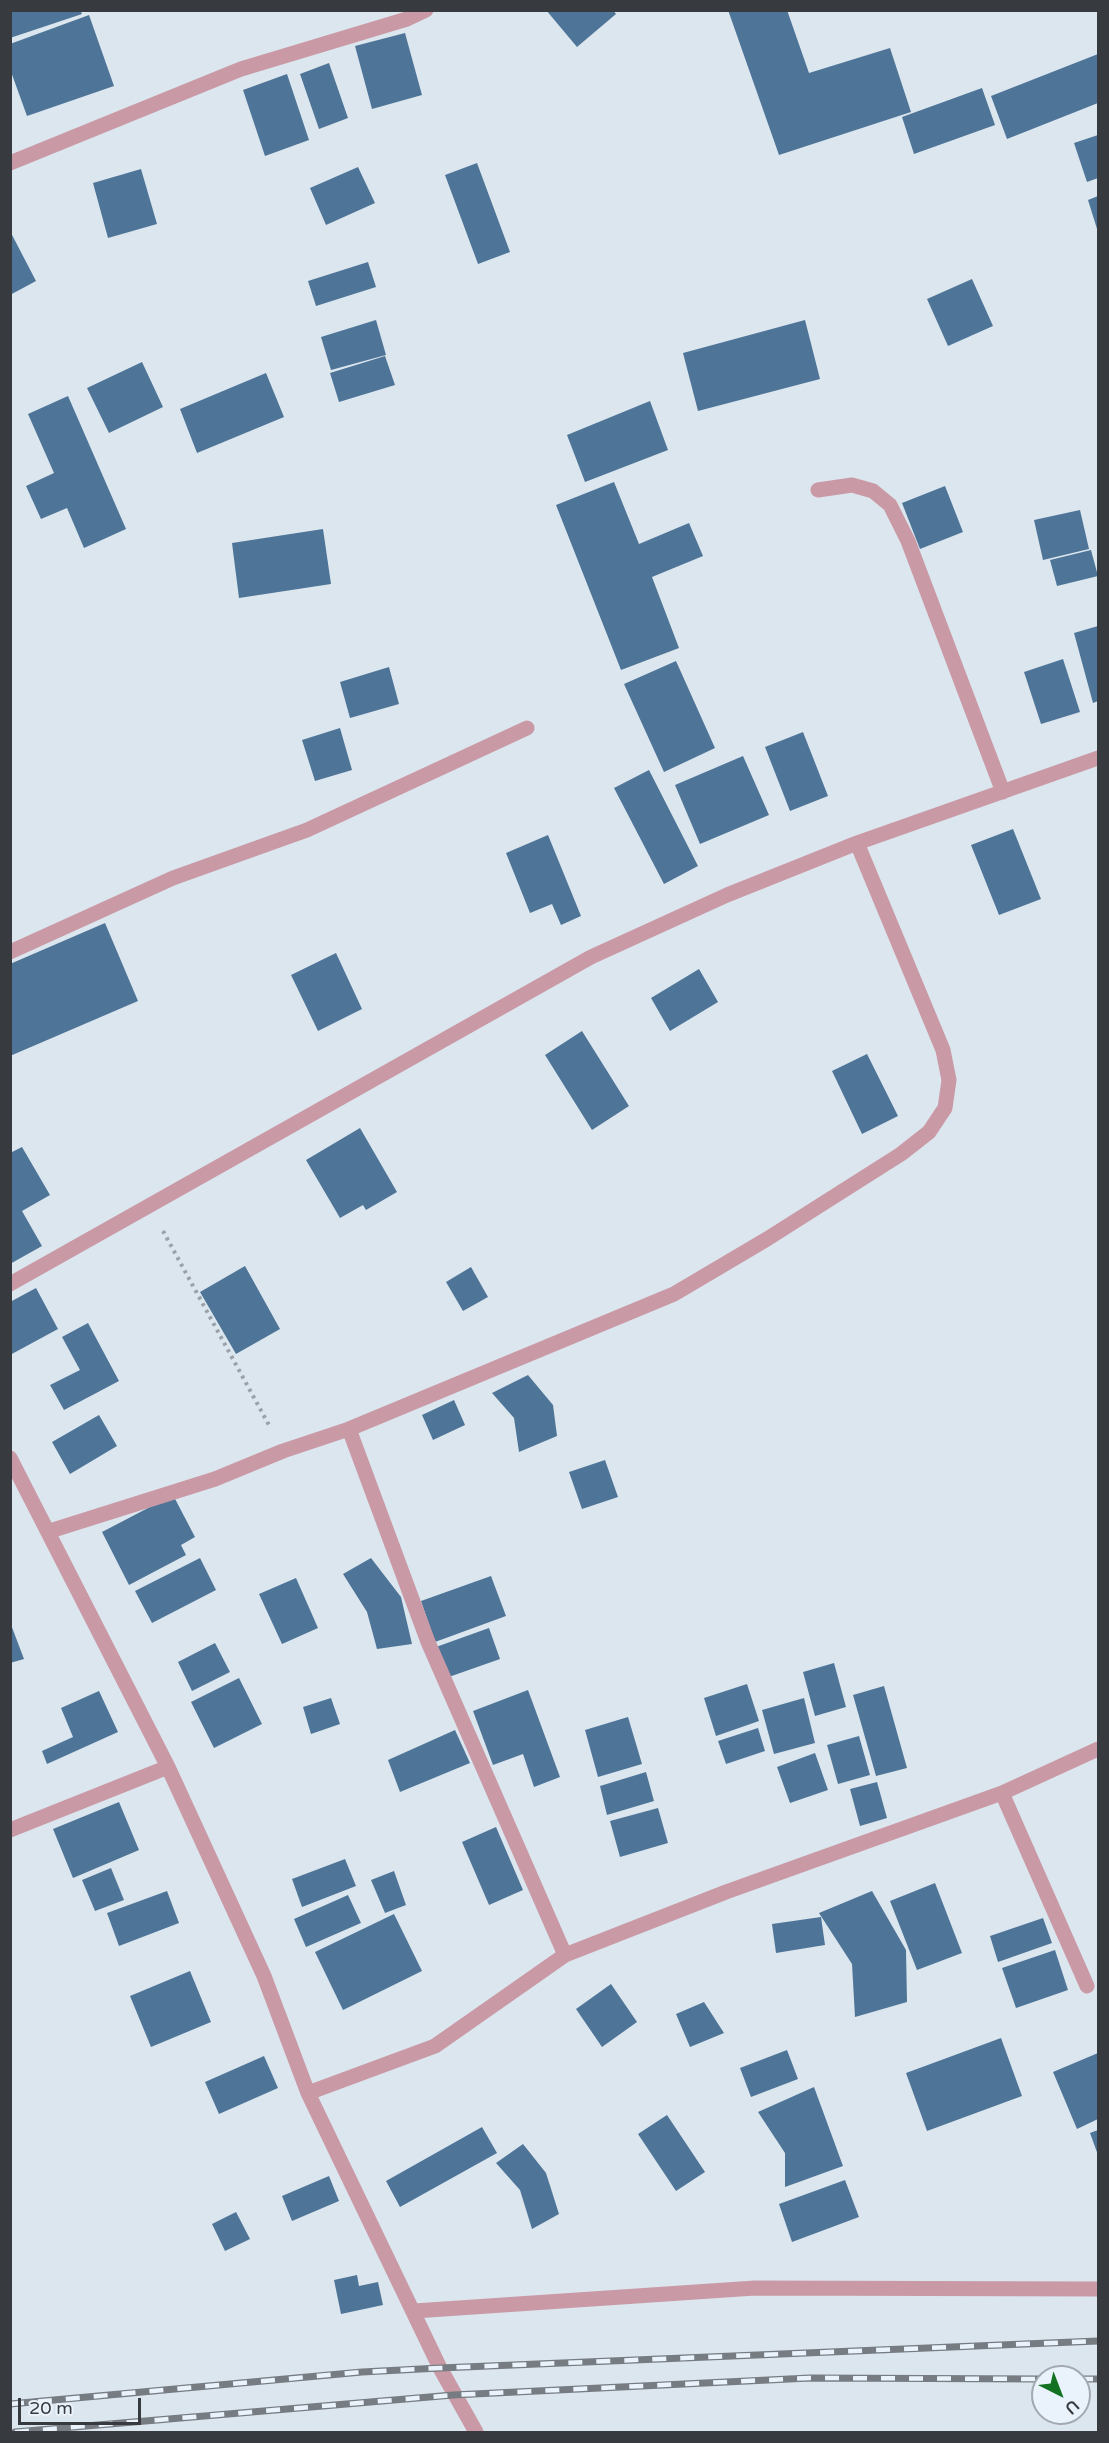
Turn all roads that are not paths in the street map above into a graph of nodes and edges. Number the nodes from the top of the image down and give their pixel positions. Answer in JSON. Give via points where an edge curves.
{"nodes":[{"id":1,"x":426,"y":10,"type":"edge"},
{"id":2,"x":10,"y":163,"type":"edge"},
{"id":3,"x":818,"y":490,"type":"dead end"},
{"id":4,"x":527,"y":728,"type":"dead end"},
{"id":5,"x":1098,"y":758,"type":"edge"},
{"id":6,"x":1003,"y":792,"type":"junction"},
{"id":7,"x":857,"y":843,"type":"junction"},
{"id":8,"x":10,"y":952,"type":"edge"},
{"id":9,"x":10,"y":1284,"type":"edge"},
{"id":10,"x":350,"y":1429,"type":"junction"},
{"id":11,"x":10,"y":1458,"type":"edge"},
{"id":12,"x":50,"y":1531,"type":"junction"},
{"id":13,"x":1098,"y":1749,"type":"edge"},
{"id":14,"x":168,"y":1767,"type":"junction"},
{"id":15,"x":1002,"y":1793,"type":"junction"},
{"id":16,"x":10,"y":1830,"type":"edge"},
{"id":17,"x":565,"y":1956,"type":"junction"},
{"id":18,"x":1087,"y":1986,"type":"dead end"},
{"id":19,"x":308,"y":2093,"type":"junction"},
{"id":20,"x":1098,"y":2289,"type":"edge"},
{"id":21,"x":414,"y":2311,"type":"junction"},
{"id":22,"x":476,"y":2433,"type":"edge"}],
"edges":[{"from":1,"to":2,"type":"street","via":[[241,69]]},
{"from":3,"to":6,"type":"street","via":[[852,485],[873,491],[890,505],[908,541]]},
{"from":4,"to":8,"type":"street","via":[[307,830],[173,878]]},
{"from":5,"to":6,"type":"street"},
{"from":6,"to":7,"type":"street"},
{"from":7,"to":9,"type":"street","via":[[727,895],[591,957]]},
{"from":7,"to":10,"type":"street","via":[[943,1050],[949,1080],[945,1108],[929,1132],[901,1155],[674,1294]]},
{"from":10,"to":12,"type":"street","via":[[215,1479]]},
{"from":10,"to":17,"type":"street","via":[[428,1642]]},
{"from":11,"to":12,"type":"street"},
{"from":12,"to":14,"type":"street"},
{"from":13,"to":15,"type":"street"},
{"from":14,"to":16,"type":"street"},
{"from":14,"to":19,"type":"street","via":[[264,1976]]},
{"from":15,"to":17,"type":"street","via":[[726,1892]]},
{"from":15,"to":18,"type":"street"},
{"from":17,"to":19,"type":"street","via":[[435,2046]]},
{"from":19,"to":21,"type":"street"},
{"from":20,"to":21,"type":"street","via":[[755,2288]]},
{"from":21,"to":22,"type":"street","via":[[453,2395]]}]}
